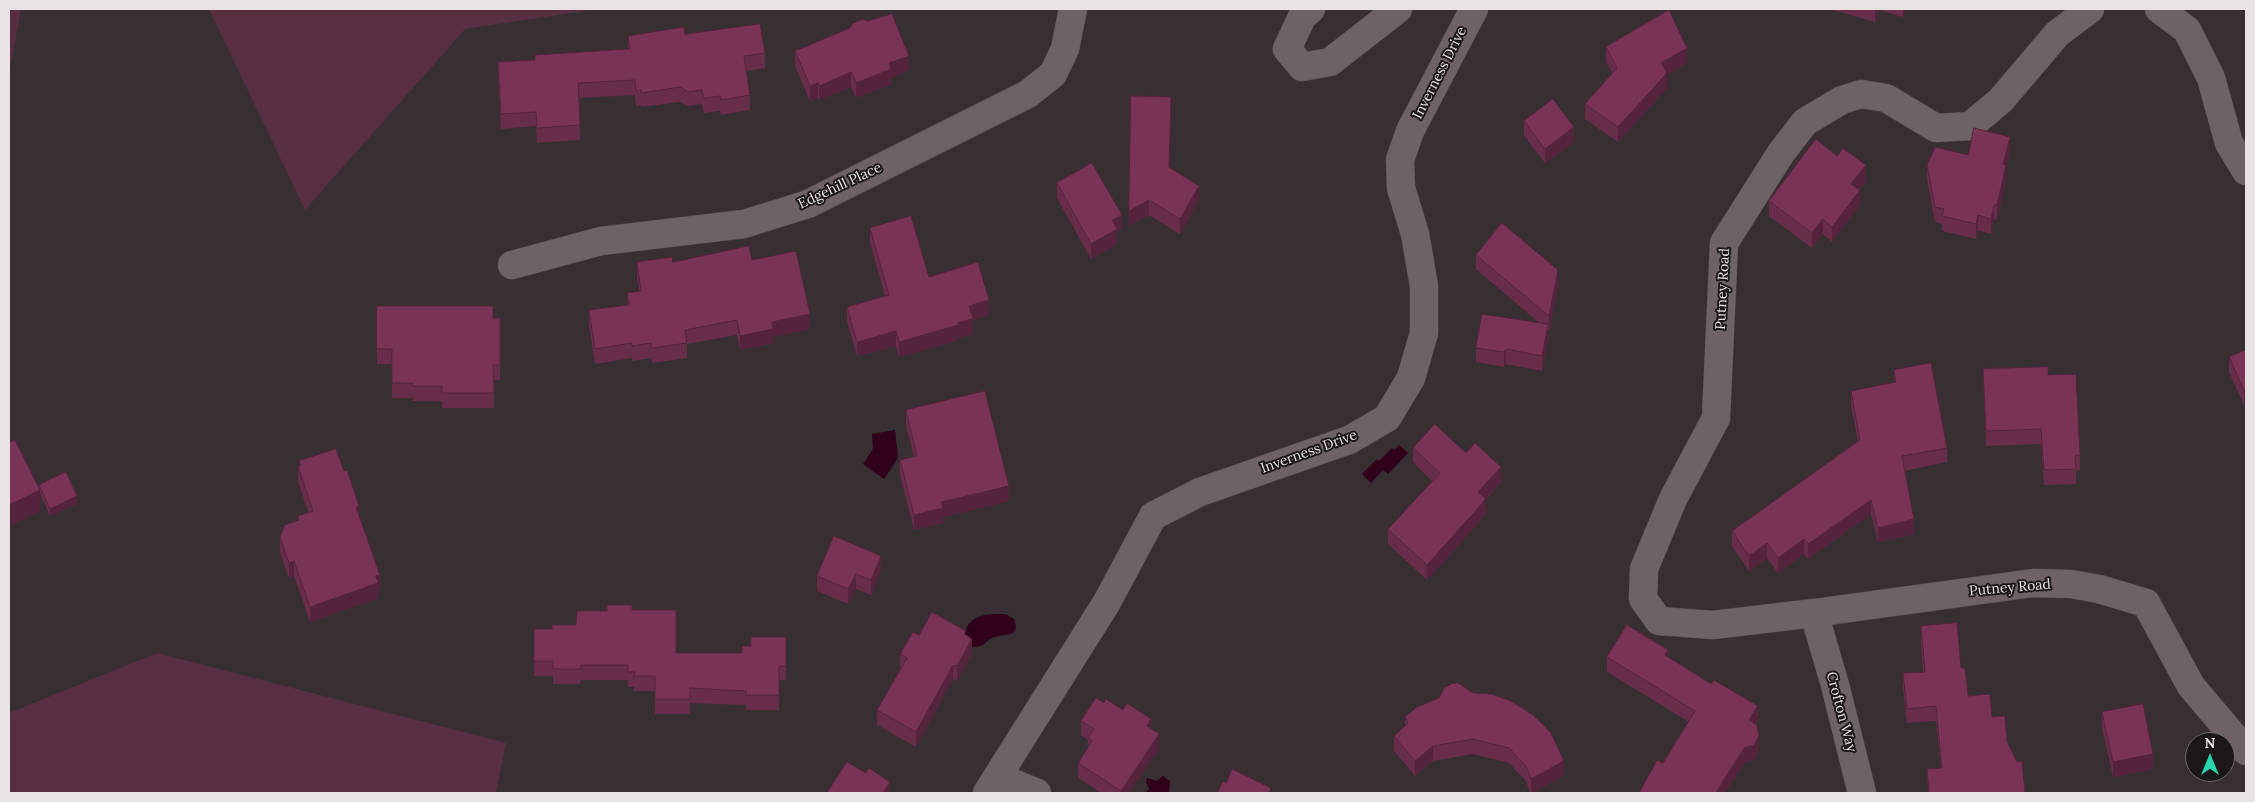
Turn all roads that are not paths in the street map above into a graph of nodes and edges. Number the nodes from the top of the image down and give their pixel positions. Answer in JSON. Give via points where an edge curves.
{"nodes":[{"id":1,"x":1073,"y":9,"type":"edge"},
{"id":2,"x":1311,"y":9,"type":"edge"},
{"id":3,"x":1398,"y":9,"type":"edge"},
{"id":4,"x":1474,"y":9,"type":"edge"},
{"id":5,"x":2090,"y":9,"type":"edge"},
{"id":6,"x":2159,"y":9,"type":"edge"},
{"id":7,"x":2246,"y":171,"type":"edge"},
{"id":8,"x":512,"y":265,"type":"dead end"},
{"id":9,"x":1816,"y":622,"type":"junction"},
{"id":10,"x":2246,"y":751,"type":"edge"},
{"id":11,"x":992,"y":785,"type":"edge"},
{"id":12,"x":1036,"y":793,"type":"edge"},
{"id":13,"x":1862,"y":793,"type":"edge"}],
"edges":[{"from":1,"to":8,"type":"street","name":"Edgehill Place","via":[[1065,49],[1053,74],[1028,94],[808,204],[744,224],[601,241]]},
{"from":2,"to":3,"type":"street","via":[[1302,17],[1287,49],[1302,67],[1330,62]]},
{"from":4,"to":11,"type":"street","name":"Inverness Drive","via":[[1410,131],[1400,160],[1402,188],[1416,234],[1424,286],[1424,333],[1411,378],[1386,418],[1350,440],[1200,492],[1153,516],[1107,602]]},
{"from":5,"to":9,"type":"street","name":"Putney Road","via":[[2057,34],[2001,100],[1970,126],[1936,128],[1886,98],[1861,94],[1842,100],[1805,122],[1780,153],[1724,243],[1716,418],[1672,500],[1644,569],[1643,600],[1660,621],[1713,625]]},
{"from":6,"to":7,"type":"street","via":[[2187,30],[2211,78],[2229,143]]},
{"from":9,"to":10,"type":"street","name":"Putney Road","via":[[2033,583],[2071,584],[2146,603],[2191,686]]},
{"from":9,"to":13,"type":"street","name":"Crofton Way"},
{"from":11,"to":12,"type":"street"}]}
